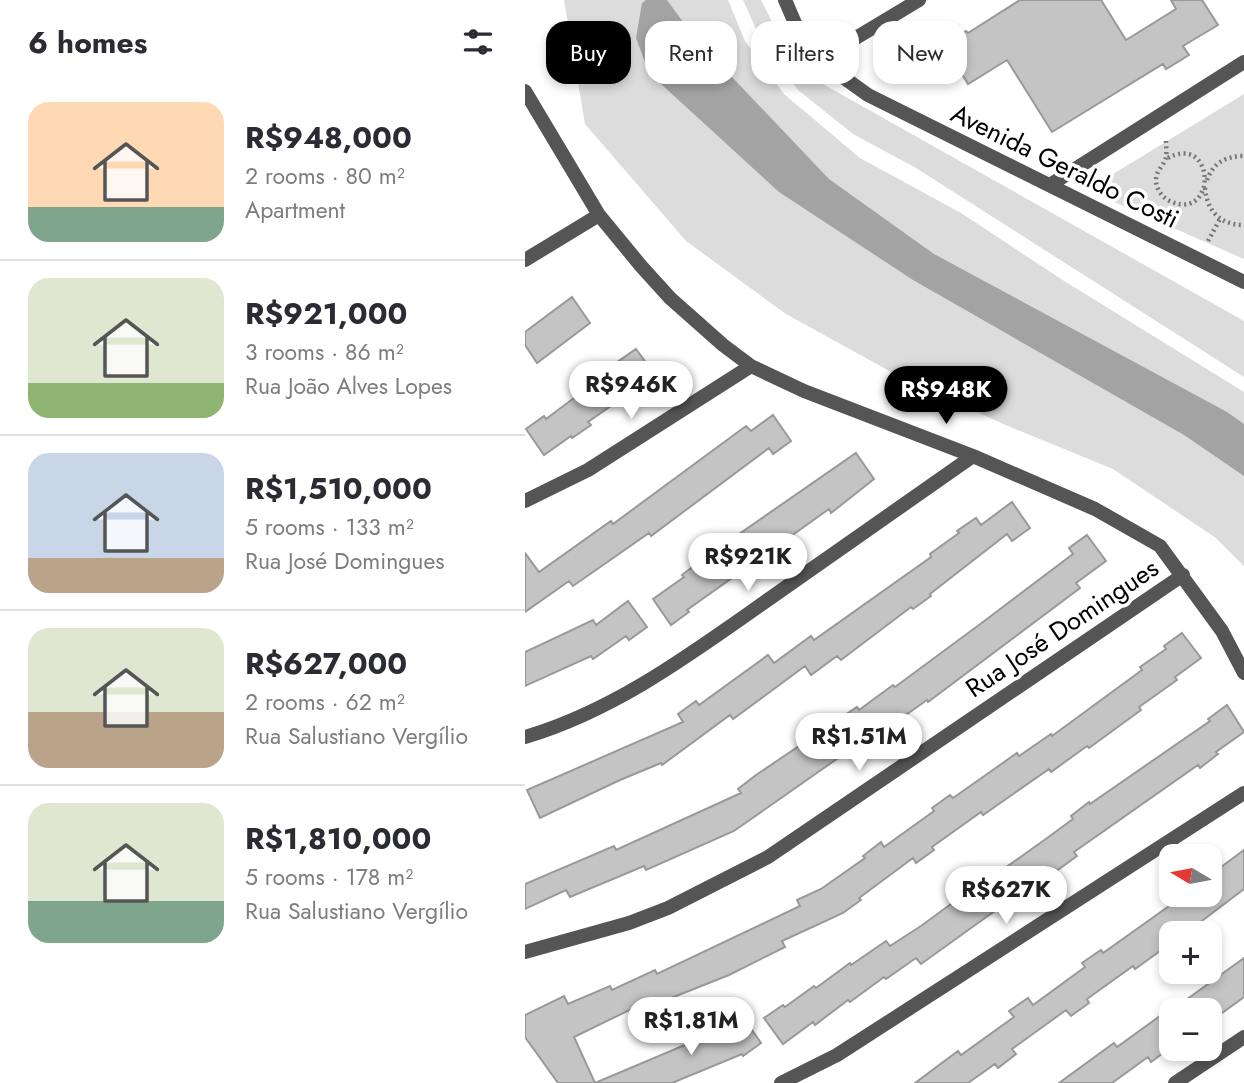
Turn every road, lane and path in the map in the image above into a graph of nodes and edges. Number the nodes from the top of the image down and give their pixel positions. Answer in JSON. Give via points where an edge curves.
{"nodes":[{"id":1,"x":785,"y":0,"type":"edge"},
{"id":2,"x":919,"y":0,"type":"edge"},
{"id":3,"x":794,"y":21,"type":"edge"},
{"id":4,"x":859,"y":36,"type":"edge"},
{"id":5,"x":1244,"y":62,"type":"edge"},
{"id":6,"x":853,"y":84,"type":"edge"},
{"id":7,"x":525,"y":91,"type":"edge"},
{"id":8,"x":1165,"y":141,"type":"dead end"},
{"id":9,"x":1244,"y":156,"type":"edge"},
{"id":10,"x":1166,"y":159,"type":"junction"},
{"id":11,"x":1050,"y":185,"type":"junction"},
{"id":12,"x":1205,"y":187,"type":"junction"},
{"id":13,"x":599,"y":215,"type":"junction"},
{"id":14,"x":1220,"y":219,"type":"junction"},
{"id":15,"x":1244,"y":225,"type":"edge"},
{"id":16,"x":1208,"y":242,"type":"dead end"},
{"id":17,"x":525,"y":260,"type":"edge"},
{"id":18,"x":1244,"y":282,"type":"edge"},
{"id":19,"x":751,"y":366,"type":"junction"},
{"id":20,"x":973,"y":456,"type":"junction"},
{"id":21,"x":525,"y":501,"type":"edge"},
{"id":22,"x":1183,"y":575,"type":"junction"},
{"id":23,"x":1244,"y":673,"type":"edge"},
{"id":24,"x":525,"y":737,"type":"edge"},
{"id":25,"x":1244,"y":793,"type":"edge"},
{"id":26,"x":525,"y":952,"type":"edge"},
{"id":27,"x":1244,"y":1037,"type":"edge"},
{"id":28,"x":781,"y":1083,"type":"edge"},
{"id":29,"x":1175,"y":1083,"type":"edge"}],
"edges":[{"from":1,"to":3,"type":"street","name":"Avenida Geraldo Costi"},
{"from":2,"to":4,"type":"street"},
{"from":5,"to":11,"type":"street"},
{"from":6,"to":11,"type":"street","name":"Avenida Geraldo Costi"},
{"from":7,"to":13,"type":"street"},
{"from":8,"to":10,"type":"path"},
{"from":9,"to":12,"type":"path","via":[[1232,156],[1214,167]]},
{"from":10,"to":12,"type":"path","via":[[1181,154],[1196,158],[1205,171]]},
{"from":10,"to":12,"type":"path","via":[[1156,181],[1163,197],[1187,204]]},
{"from":11,"to":18,"type":"street","name":"Avenida Geraldo Costi"},
{"from":12,"to":14,"type":"path","via":[[1208,205]]},
{"from":13,"to":17,"type":"street"},
{"from":13,"to":19,"type":"street","via":[[670,298]]},
{"from":14,"to":15,"type":"path"},
{"from":14,"to":16,"type":"path"},
{"from":19,"to":20,"type":"street"},
{"from":19,"to":21,"type":"street","via":[[588,470]]},
{"from":20,"to":22,"type":"street","via":[[1118,521],[1160,546]]},
{"from":20,"to":24,"type":"street","via":[[684,660],[621,697],[554,729]]},
{"from":22,"to":23,"type":"street","via":[[1222,631]]},
{"from":22,"to":26,"type":"street","name":"Rua José Domingues","via":[[768,857],[668,908]]},
{"from":25,"to":28,"type":"street","via":[[837,1055]]},
{"from":27,"to":29,"type":"street"}]}
